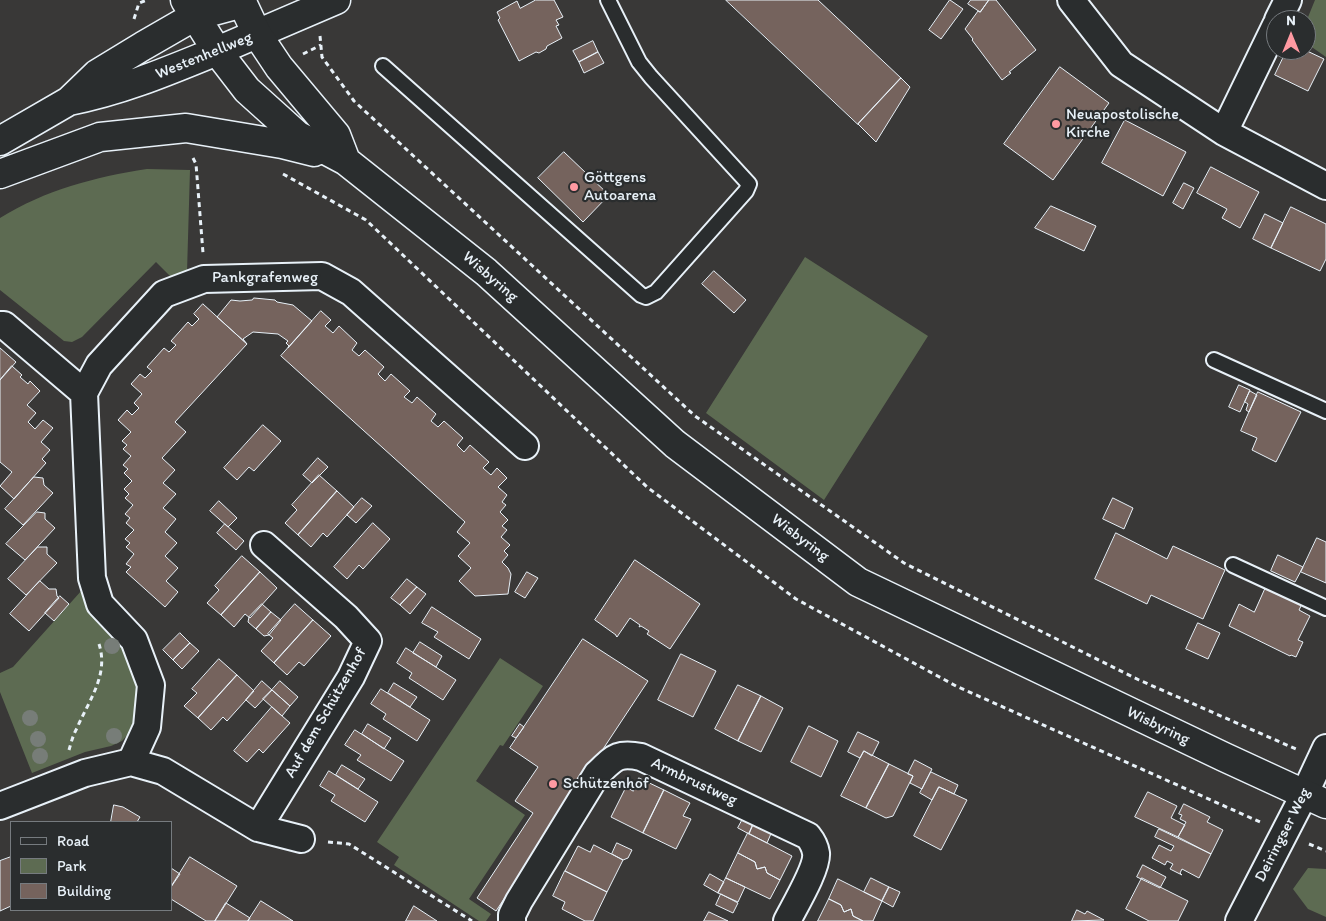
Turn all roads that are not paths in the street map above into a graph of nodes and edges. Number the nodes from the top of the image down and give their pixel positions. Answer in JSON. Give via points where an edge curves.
{"nodes":[{"id":1,"x":336,"y":0,"type":"edge"},
{"id":2,"x":608,"y":0,"type":"edge"},
{"id":3,"x":1071,"y":0,"type":"edge"},
{"id":4,"x":245,"y":1,"type":"edge"},
{"id":5,"x":190,"y":8,"type":"edge"},
{"id":6,"x":257,"y":34,"type":"junction"},
{"id":7,"x":1266,"y":46,"type":"edge"},
{"id":8,"x":217,"y":51,"type":"junction"},
{"id":9,"x":383,"y":66,"type":"dead end"},
{"id":10,"x":69,"y":101,"type":"junction"},
{"id":11,"x":1224,"y":132,"type":"junction"},
{"id":12,"x":0,"y":141,"type":"edge"},
{"id":13,"x":346,"y":161,"type":"junction"},
{"id":14,"x":0,"y":174,"type":"edge"},
{"id":15,"x":1326,"y":186,"type":"edge"},
{"id":16,"x":0,"y":326,"type":"edge"},
{"id":17,"x":1214,"y":360,"type":"dead end"},
{"id":18,"x":84,"y":393,"type":"junction"},
{"id":19,"x":1326,"y":411,"type":"edge"},
{"id":20,"x":525,"y":446,"type":"dead end"},
{"id":21,"x":264,"y":545,"type":"dead end"},
{"id":22,"x":1233,"y":565,"type":"dead end"},
{"id":23,"x":1326,"y":608,"type":"edge"},
{"id":24,"x":1323,"y":754,"type":"edge"},
{"id":25,"x":132,"y":762,"type":"junction"},
{"id":26,"x":1315,"y":800,"type":"edge"},
{"id":27,"x":0,"y":806,"type":"edge"},
{"id":28,"x":258,"y":828,"type":"junction"},
{"id":29,"x":301,"y":839,"type":"road end"},
{"id":30,"x":512,"y":921,"type":"edge"},
{"id":31,"x":787,"y":921,"type":"edge"},
{"id":32,"x":1238,"y":921,"type":"edge"}],
"edges":[{"from":1,"to":6,"type":"main road","name":"Westenhellweg"},
{"from":2,"to":9,"type":"lane","via":[[636,56],[651,77],[749,184],[656,292],[646,297]]},
{"from":3,"to":11,"type":"street","via":[[1121,64]]},
{"from":4,"to":5,"type":"main road","name":"Westenhellweg"},
{"from":4,"to":6,"type":"main road"},
{"from":5,"to":8,"type":"main road","name":"Wisbyring"},
{"from":5,"to":10,"type":"main road","name":"Westenhellweg","via":[[96,74]]},
{"from":6,"to":8,"type":"main road","name":"Westenhellweg"},
{"from":6,"to":13,"type":"main road","via":[[336,135]]},
{"from":7,"to":11,"type":"street"},
{"from":8,"to":10,"type":"main road","name":"Westenhellweg","via":[[135,84]]},
{"from":8,"to":13,"type":"main road","name":"Wisbyring","via":[[247,90],[297,135]]},
{"from":10,"to":12,"type":"main road","name":"Westenhellweg"},
{"from":11,"to":15,"type":"street"},
{"from":13,"to":14,"type":"main road","via":[[282,144],[186,128],[100,137]]},
{"from":13,"to":26,"type":"main road","name":"Wisbyring","via":[[486,272],[676,444],[858,582]]},
{"from":16,"to":18,"type":"street"},
{"from":17,"to":19,"type":"lane"},
{"from":18,"to":20,"type":"street","name":"Pankgrafenweg","via":[[98,365],[164,294],[204,279],[322,276],[351,292]]},
{"from":18,"to":25,"type":"street","name":"Pankgrafenweg","via":[[92,578],[100,604],[134,640],[151,685],[147,727]]},
{"from":21,"to":28,"type":"street","name":"Auf dem Schützenhof","via":[[346,617],[368,641],[351,677]]},
{"from":22,"to":23,"type":"lane"},
{"from":24,"to":26,"type":"street","name":"Deiringser Weg"},
{"from":25,"to":27,"type":"street","via":[[85,773]]},
{"from":25,"to":28,"type":"street","via":[[163,771]]},
{"from":26,"to":32,"type":"street","name":"Deiringser Weg"},
{"from":28,"to":29,"type":"street"},
{"from":30,"to":31,"type":"street","name":"Armbrustweg","via":[[519,901],[597,774],[615,757],[630,755],[641,757],[808,836],[817,854],[815,866]]}]}
